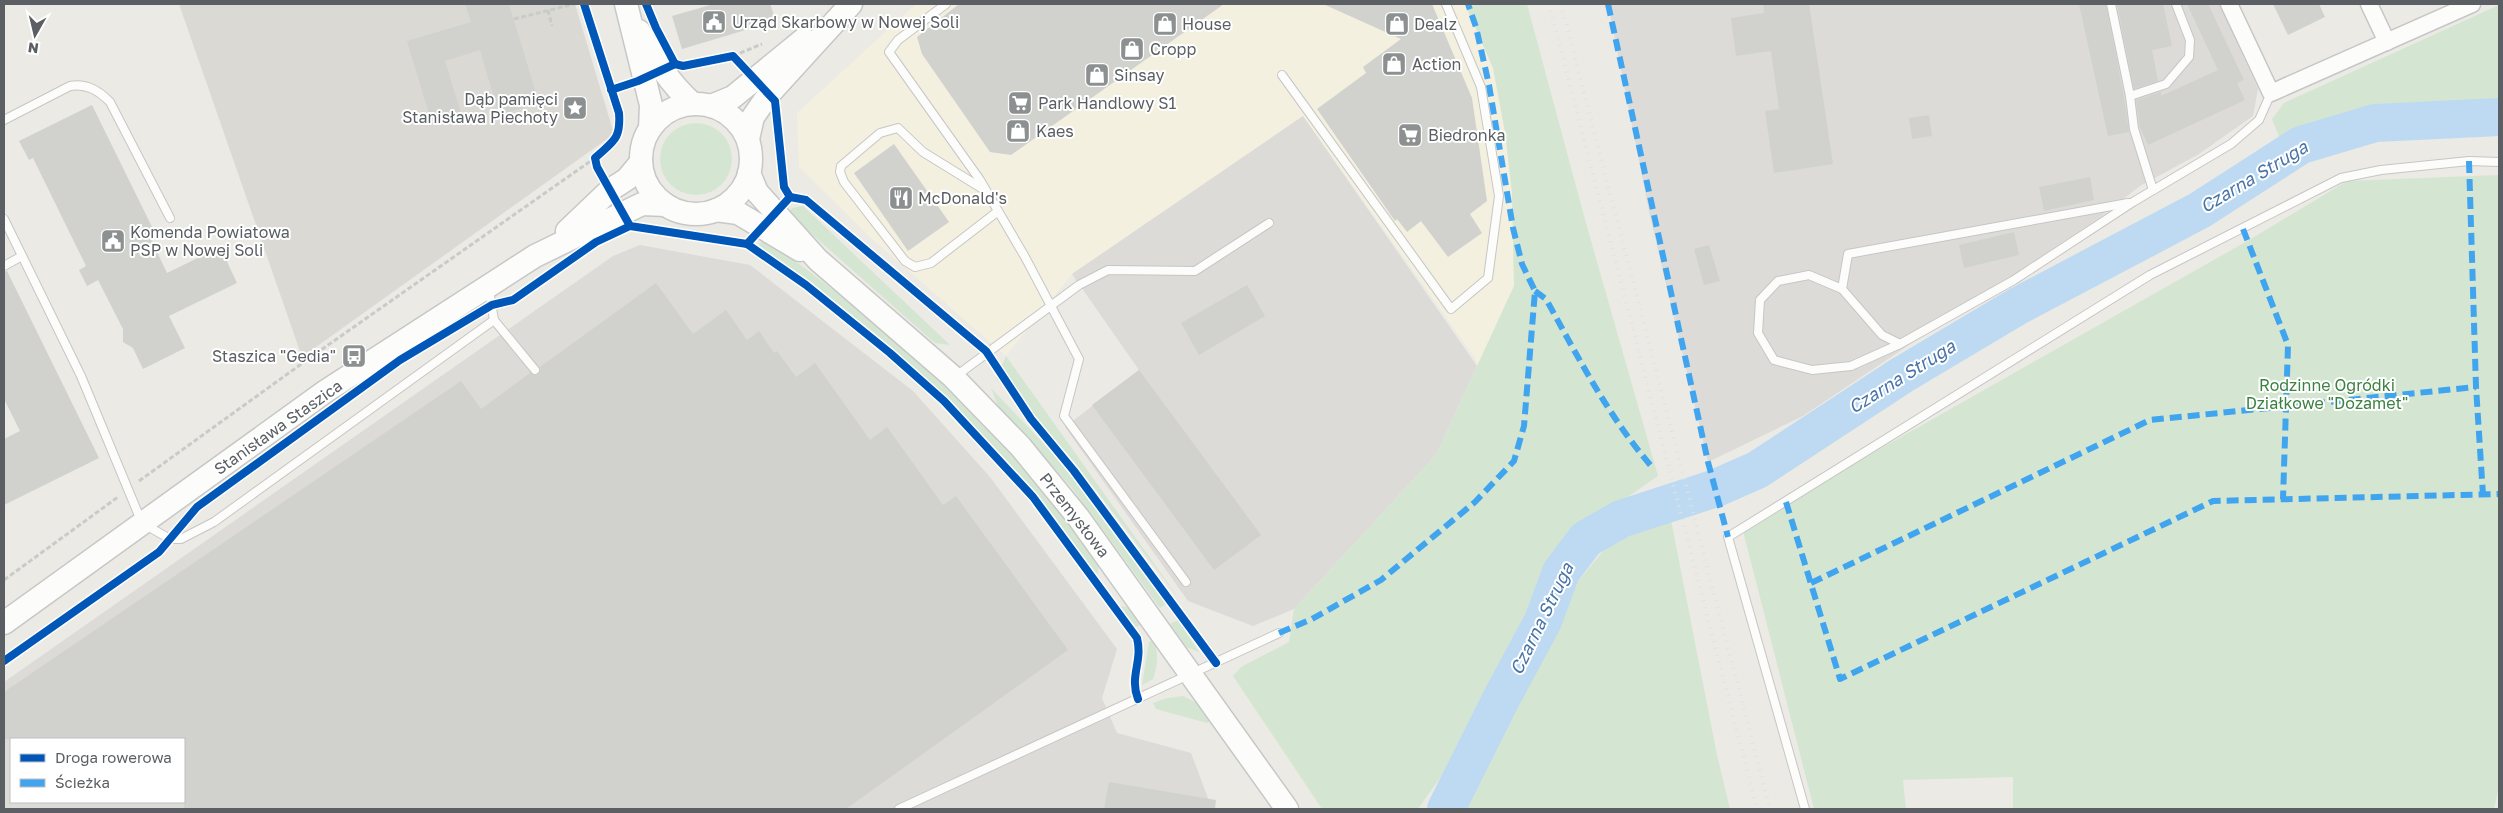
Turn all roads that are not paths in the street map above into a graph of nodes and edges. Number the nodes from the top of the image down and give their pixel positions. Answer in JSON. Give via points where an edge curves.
{"nodes":[{"id":1,"x":849,"y":4,"type":"edge"},
{"id":2,"x":946,"y":4,"type":"edge"},
{"id":3,"x":1446,"y":4,"type":"edge"},
{"id":4,"x":2111,"y":4,"type":"edge"},
{"id":5,"x":2176,"y":4,"type":"edge"},
{"id":6,"x":2229,"y":4,"type":"edge"},
{"id":7,"x":2369,"y":4,"type":"edge"},
{"id":8,"x":2472,"y":4,"type":"edge"},
{"id":9,"x":628,"y":9,"type":"edge"},
{"id":10,"x":2387,"y":42,"type":"junction"},
{"id":11,"x":1282,"y":75,"type":"dead end"},
{"id":12,"x":2271,"y":93,"type":"junction"},
{"id":13,"x":2130,"y":96,"type":"junction"},
{"id":14,"x":702,"y":105,"type":"junction"},
{"id":15,"x":4,"y":120,"type":"edge"},
{"id":16,"x":650,"y":129,"type":"junction"},
{"id":17,"x":748,"y":139,"type":"junction"},
{"id":18,"x":641,"y":162,"type":"junction"},
{"id":19,"x":2499,"y":162,"type":"edge"},
{"id":20,"x":749,"y":173,"type":"junction"},
{"id":21,"x":985,"y":190,"type":"junction"},
{"id":22,"x":2153,"y":190,"type":"junction"},
{"id":23,"x":2133,"y":202,"type":"junction"},
{"id":24,"x":666,"y":205,"type":"junction"},
{"id":25,"x":716,"y":210,"type":"junction"},
{"id":26,"x":997,"y":212,"type":"junction"},
{"id":27,"x":170,"y":218,"type":"dead end"},
{"id":28,"x":4,"y":219,"type":"edge"},
{"id":29,"x":1269,"y":223,"type":"dead end"},
{"id":30,"x":552,"y":246,"type":"junction"},
{"id":31,"x":22,"y":256,"type":"junction"},
{"id":32,"x":818,"y":260,"type":"junction"},
{"id":33,"x":4,"y":266,"type":"edge"},
{"id":34,"x":488,"y":286,"type":"junction"},
{"id":35,"x":1842,"y":289,"type":"junction"},
{"id":36,"x":1050,"y":307,"type":"junction"},
{"id":37,"x":494,"y":320,"type":"junction"},
{"id":38,"x":1900,"y":344,"type":"junction"},
{"id":39,"x":535,"y":370,"type":"dead end"},
{"id":40,"x":954,"y":377,"type":"junction"},
{"id":41,"x":142,"y":522,"type":"junction"},
{"id":42,"x":1186,"y":582,"type":"dead end"},
{"id":43,"x":6,"y":620,"type":"edge"},
{"id":44,"x":1279,"y":633,"type":"dead end"},
{"id":45,"x":1192,"y":675,"type":"junction"},
{"id":46,"x":899,"y":809,"type":"edge"},
{"id":47,"x":1287,"y":809,"type":"edge"},
{"id":48,"x":1805,"y":809,"type":"edge"}],
"edges":[{"from":1,"to":14,"type":"street","via":[[733,97]]},
{"from":1,"to":17,"type":"street","via":[[770,94],[753,117]]},
{"from":2,"to":21,"type":"lane","via":[[898,40],[889,52]]},
{"from":3,"to":11,"type":"lane","via":[[1481,87],[1499,196],[1488,278],[1451,309]]},
{"from":4,"to":13,"type":"lane"},
{"from":5,"to":13,"type":"lane","via":[[2190,40],[2189,57],[2166,84]]},
{"from":6,"to":12,"type":"street"},
{"from":7,"to":10,"type":"street"},
{"from":8,"to":10,"type":"street"},
{"from":9,"to":14,"type":"street","via":[[662,70],[678,90]]},
{"from":9,"to":16,"type":"street","via":[[651,105]]},
{"from":10,"to":12,"type":"street"},
{"from":12,"to":22,"type":"lane","via":[[2259,120],[2231,144]]},
{"from":13,"to":22,"type":"lane","via":[[2134,129]]},
{"from":14,"to":16,"type":"street","via":[[677,108],[662,116]]},
{"from":14,"to":17,"type":"street","via":[[726,113],[739,124]]},
{"from":15,"to":27,"type":"lane","via":[[70,86],[99,91],[110,102]]},
{"from":16,"to":18,"type":"street","via":[[643,144]]},
{"from":17,"to":20,"type":"street"},
{"from":18,"to":24,"type":"street","via":[[653,193]]},
{"from":18,"to":30,"type":"street","name":"Stanisława Staszica","via":[[627,179],[610,190]]},
{"from":19,"to":48,"type":"lane","via":[[2381,170],[2342,178],[2150,275],[1728,537]]},
{"from":20,"to":25,"type":"street","via":[[731,202]]},
{"from":20,"to":32,"type":"street","name":"Przemysłowa","via":[[757,192]]},
{"from":21,"to":26,"type":"lane"},
{"from":21,"to":26,"type":"lane","via":[[924,152],[898,128],[880,133],[841,166],[840,172],[844,182],[905,261],[915,267],[931,263]]},
{"from":22,"to":23,"type":"lane"},
{"from":23,"to":35,"type":"lane","via":[[1848,254]]},
{"from":23,"to":38,"type":"lane","via":[[2014,280]]},
{"from":24,"to":25,"type":"street","via":[[682,212],[699,214]]},
{"from":24,"to":30,"type":"street","name":"Stanisława Staszica","via":[[642,204]]},
{"from":25,"to":32,"type":"street","name":"Przemysłowa","via":[[738,214]]},
{"from":26,"to":36,"type":"lane","via":[[1025,257]]},
{"from":28,"to":31,"type":"lane"},
{"from":29,"to":36,"type":"lane","via":[[1195,270],[1108,270],[1079,285]]},
{"from":30,"to":34,"type":"street","name":"Stanisława Staszica"},
{"from":31,"to":33,"type":"lane"},
{"from":31,"to":41,"type":"lane","via":[[81,376]]},
{"from":32,"to":40,"type":"street","name":"Przemysłowa"},
{"from":34,"to":37,"type":"lane"},
{"from":34,"to":41,"type":"street","name":"Stanisława Staszica","via":[[326,391]]},
{"from":35,"to":38,"type":"lane","via":[[1882,335]]},
{"from":35,"to":38,"type":"lane","via":[[1809,275],[1778,281],[1760,300],[1758,333],[1774,360],[1812,370],[1851,366]]},
{"from":36,"to":40,"type":"lane"},
{"from":36,"to":42,"type":"lane","via":[[1079,359],[1064,416]]},
{"from":37,"to":39,"type":"lane"},
{"from":37,"to":41,"type":"lane","via":[[194,533],[181,539],[170,539]]},
{"from":40,"to":45,"type":"street","name":"Przemysłowa","via":[[1056,488]]},
{"from":41,"to":43,"type":"street","name":"Stanisława Staszica"},
{"from":44,"to":45,"type":"lane"},
{"from":45,"to":46,"type":"lane"},
{"from":45,"to":47,"type":"street","name":"Przemysłowa"}]}
